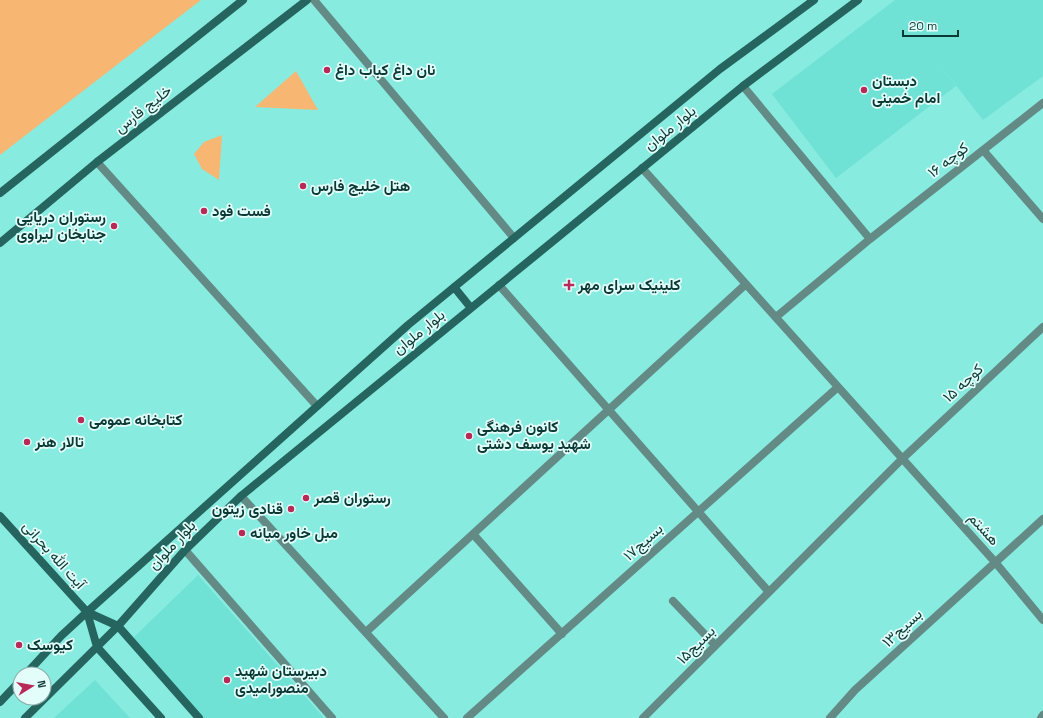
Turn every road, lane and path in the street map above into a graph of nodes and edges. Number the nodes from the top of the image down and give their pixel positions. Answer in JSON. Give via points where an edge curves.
{"nodes":[{"id":1,"x":243,"y":0,"type":"edge"},
{"id":2,"x":307,"y":0,"type":"edge"},
{"id":3,"x":314,"y":0,"type":"edge"},
{"id":4,"x":814,"y":0,"type":"edge"},
{"id":5,"x":858,"y":0,"type":"edge"},
{"id":6,"x":743,"y":86,"type":"junction"},
{"id":7,"x":1043,"y":103,"type":"edge"},
{"id":8,"x":983,"y":150,"type":"junction"},
{"id":9,"x":98,"y":162,"type":"junction"},
{"id":10,"x":642,"y":168,"type":"junction"},
{"id":11,"x":0,"y":193,"type":"edge"},
{"id":12,"x":1043,"y":219,"type":"edge"},
{"id":13,"x":514,"y":238,"type":"junction"},
{"id":14,"x":870,"y":239,"type":"junction"},
{"id":15,"x":0,"y":243,"type":"edge"},
{"id":16,"x":746,"y":284,"type":"junction"},
{"id":17,"x":499,"y":285,"type":"junction"},
{"id":18,"x":454,"y":287,"type":"junction"},
{"id":19,"x":471,"y":308,"type":"junction"},
{"id":20,"x":776,"y":317,"type":"junction"},
{"id":21,"x":1043,"y":328,"type":"edge"},
{"id":22,"x":838,"y":387,"type":"junction"},
{"id":23,"x":317,"y":406,"type":"junction"},
{"id":24,"x":609,"y":410,"type":"junction"},
{"id":25,"x":902,"y":459,"type":"junction"},
{"id":26,"x":241,"y":496,"type":"junction"},
{"id":27,"x":698,"y":512,"type":"junction"},
{"id":28,"x":0,"y":516,"type":"edge"},
{"id":29,"x":1043,"y":519,"type":"edge"},
{"id":30,"x":473,"y":534,"type":"junction"},
{"id":31,"x":185,"y":550,"type":"junction"},
{"id":32,"x":995,"y":562,"type":"junction"},
{"id":33,"x":768,"y":591,"type":"junction"},
{"id":34,"x":673,"y":601,"type":"dead end"},
{"id":35,"x":87,"y":612,"type":"junction"},
{"id":36,"x":1043,"y":620,"type":"edge"},
{"id":37,"x":118,"y":626,"type":"junction"},
{"id":38,"x":366,"y":632,"type":"junction"},
{"id":39,"x":562,"y":634,"type":"junction"},
{"id":40,"x":715,"y":645,"type":"junction"},
{"id":41,"x":97,"y":647,"type":"junction"},
{"id":42,"x":33,"y":666,"type":"edge"},
{"id":43,"x":12,"y":689,"type":"edge"},
{"id":44,"x":0,"y":702,"type":"edge"},
{"id":45,"x":1043,"y":715,"type":"edge"},
{"id":46,"x":25,"y":718,"type":"edge"},
{"id":47,"x":161,"y":718,"type":"edge"},
{"id":48,"x":199,"y":718,"type":"edge"},
{"id":49,"x":332,"y":718,"type":"edge"},
{"id":50,"x":444,"y":718,"type":"edge"},
{"id":51,"x":467,"y":718,"type":"edge"},
{"id":52,"x":643,"y":718,"type":"edge"},
{"id":53,"x":830,"y":718,"type":"edge"},
{"id":54,"x":1041,"y":718,"type":"edge"}],
"edges":[{"from":1,"to":11,"type":"main road","name":"خلیج فارس"},
{"from":2,"to":9,"type":"main road","name":"خلیج فارس"},
{"from":3,"to":13,"type":"street"},
{"from":4,"to":13,"type":"main road","name":"بلوار ملوان","via":[[720,69]]},
{"from":5,"to":6,"type":"main road","name":"بلوار ملوان"},
{"from":6,"to":10,"type":"main road","name":"بلوار ملوان"},
{"from":6,"to":14,"type":"street"},
{"from":7,"to":8,"type":"street","name":"کوچه ۱۶"},
{"from":8,"to":12,"type":"street"},
{"from":8,"to":14,"type":"street","name":"کوچه ۱۶"},
{"from":9,"to":15,"type":"main road","name":"خلیج فارس"},
{"from":9,"to":23,"type":"street"},
{"from":10,"to":16,"type":"street","name":"هشتم"},
{"from":10,"to":17,"type":"main road","name":"بلوار ملوان"},
{"from":13,"to":18,"type":"main road","name":"بلوار ملوان"},
{"from":14,"to":20,"type":"street","name":"کوچه ۱۶"},
{"from":16,"to":20,"type":"street","name":"هشتم"},
{"from":16,"to":24,"type":"street"},
{"from":17,"to":19,"type":"main road","name":"بلوار ملوان"},
{"from":17,"to":24,"type":"street"},
{"from":18,"to":19,"type":"main road"},
{"from":18,"to":23,"type":"main road","name":"بلوار ملوان"},
{"from":19,"to":26,"type":"main road","name":"بلوار ملوان"},
{"from":20,"to":22,"type":"street","name":"هشتم"},
{"from":21,"to":25,"type":"street","name":"کوچه ۱۵"},
{"from":22,"to":25,"type":"street","name":"هشتم"},
{"from":22,"to":27,"type":"street","name":"بسیج۱۷"},
{"from":23,"to":35,"type":"main road","name":"بلوار ملوان"},
{"from":24,"to":27,"type":"street"},
{"from":24,"to":30,"type":"street"},
{"from":25,"to":32,"type":"street","name":"هشتم"},
{"from":25,"to":33,"type":"street","name":"کوچه ۱۵"},
{"from":26,"to":31,"type":"main road","name":"بلوار ملوان"},
{"from":26,"to":38,"type":"street"},
{"from":27,"to":33,"type":"street"},
{"from":27,"to":39,"type":"street","name":"بسیج۱۷"},
{"from":28,"to":35,"type":"main road","name":"آیت الله بحرانی"},
{"from":29,"to":32,"type":"street","name":"بسیج۱۳"},
{"from":30,"to":38,"type":"street"},
{"from":30,"to":39,"type":"street"},
{"from":31,"to":37,"type":"main road","name":"بلوار ملوان"},
{"from":31,"to":49,"type":"street"},
{"from":32,"to":36,"type":"street","name":"هشتم"},
{"from":32,"to":53,"type":"street","name":"بسیج۱۳","via":[[855,690]]},
{"from":33,"to":40,"type":"street","name":"بسیج۱۵"},
{"from":34,"to":40,"type":"street"},
{"from":35,"to":37,"type":"main road"},
{"from":35,"to":41,"type":"main road"},
{"from":35,"to":42,"type":"main road","name":"بلوار ملوان"},
{"from":37,"to":41,"type":"main road","name":"بلوار ملوان"},
{"from":37,"to":48,"type":"main road"},
{"from":38,"to":50,"type":"street"},
{"from":39,"to":51,"type":"street","name":"بسیج۱۷"},
{"from":40,"to":52,"type":"street","name":"بسیج۱۵"},
{"from":41,"to":46,"type":"main road","name":"بلوار ملوان"},
{"from":41,"to":47,"type":"main road"},
{"from":43,"to":44,"type":"main road"},
{"from":45,"to":54,"type":"street"}]}
